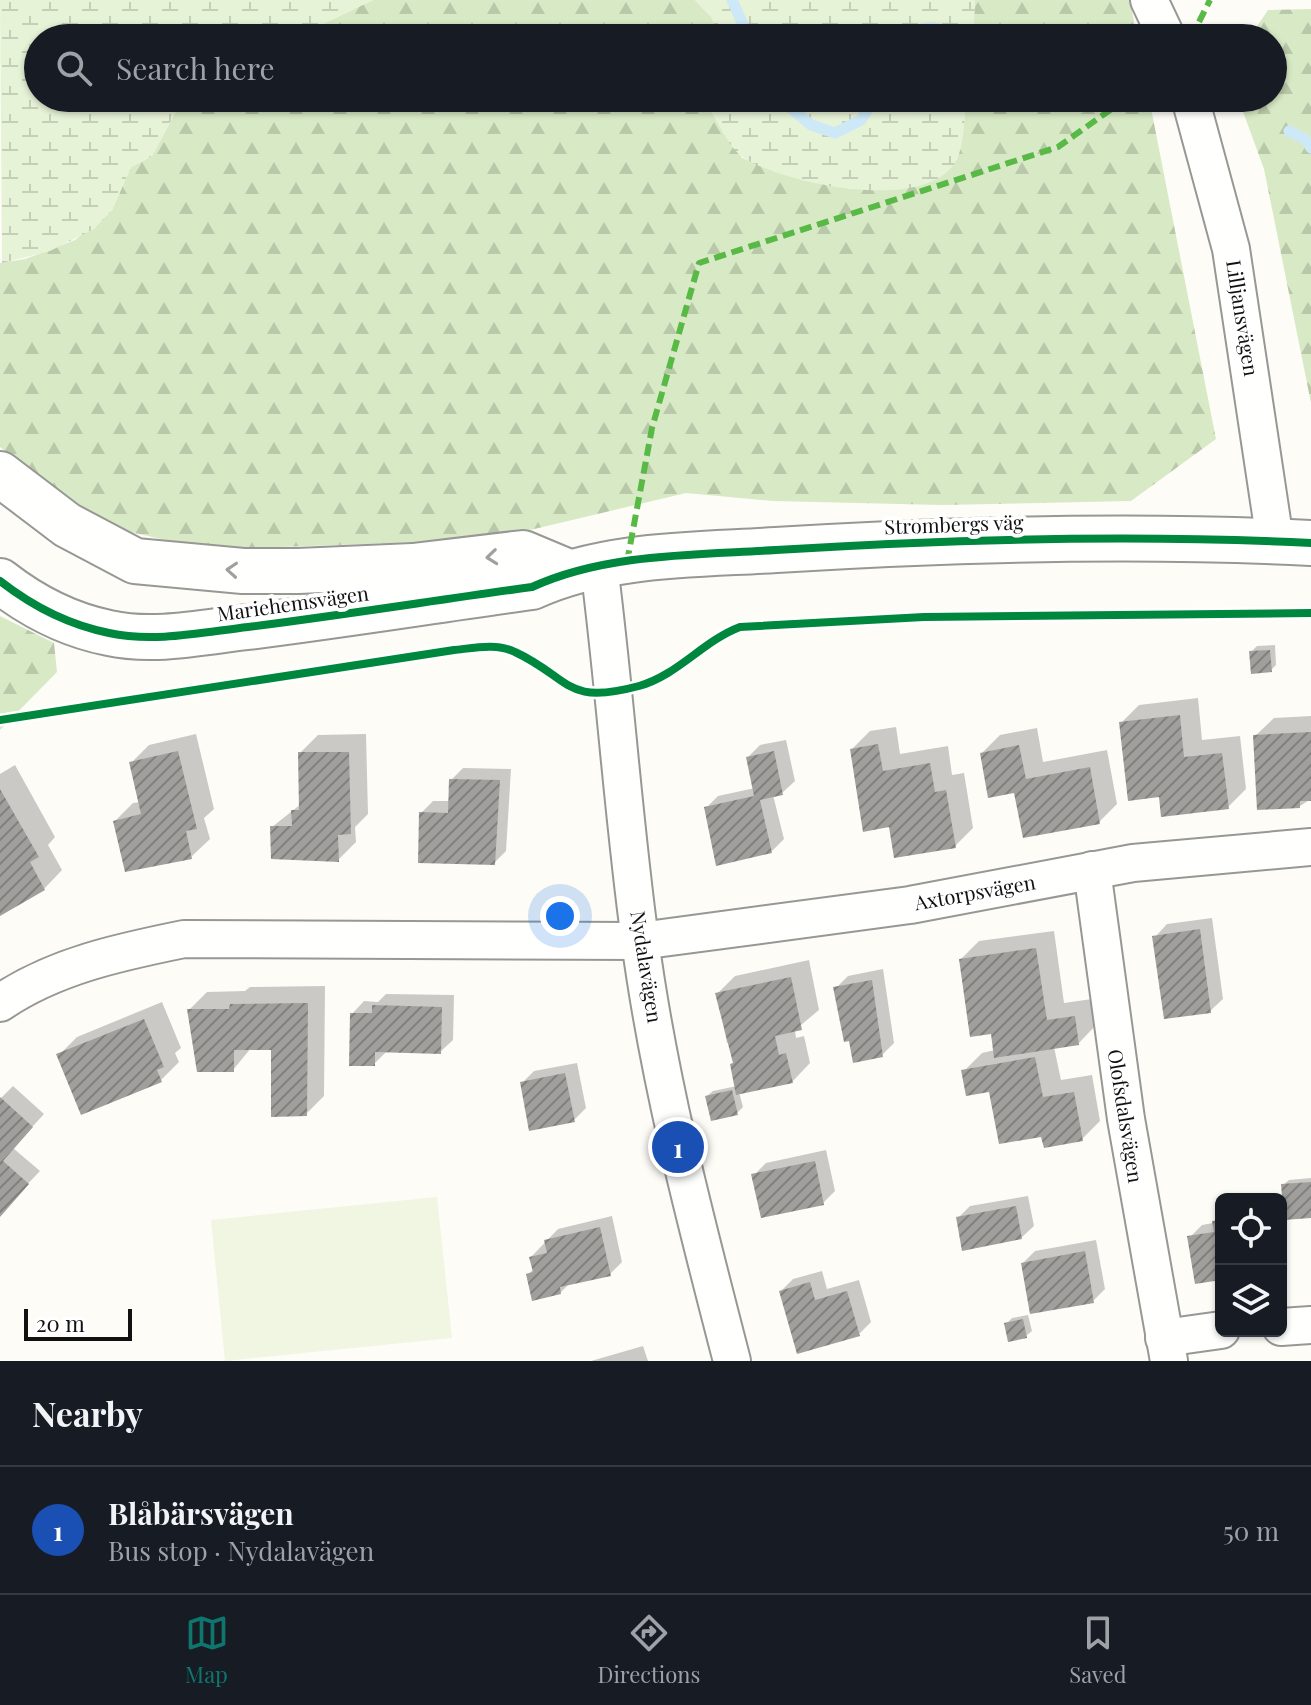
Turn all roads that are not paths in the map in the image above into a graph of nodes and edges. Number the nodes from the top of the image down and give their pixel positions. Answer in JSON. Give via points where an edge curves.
{"nodes":[{"id":1,"x":1149,"y":0,"type":"edge"},
{"id":2,"x":1160,"y":24,"type":"edge"},
{"id":3,"x":1194,"y":112,"type":"edge"},
{"id":4,"x":0,"y":474,"type":"edge"},
{"id":5,"x":1293,"y":542,"type":"edge"},
{"id":6,"x":582,"y":569,"type":"junction"},
{"id":7,"x":0,"y":581,"type":"edge"},
{"id":8,"x":1311,"y":847,"type":"edge"},
{"id":9,"x":1092,"y":870,"type":"junction"},
{"id":10,"x":640,"y":941,"type":"junction"},
{"id":11,"x":0,"y":1003,"type":"edge"},
{"id":12,"x":1311,"y":1325,"type":"edge"},
{"id":13,"x":1287,"y":1327,"type":"edge"},
{"id":14,"x":1215,"y":1332,"type":"edge"},
{"id":15,"x":1167,"y":1350,"type":"edge"},
{"id":16,"x":732,"y":1361,"type":"edge"}],
"edges":[{"from":1,"to":2,"type":"street"},
{"from":3,"to":5,"type":"street","name":"Lilljansvägen","via":[[1231,249]]},
{"from":6,"to":4,"type":"street","name":"Mariehemsvägen","one_way":true,"via":[[523,553],[413,566],[298,571],[135,561],[67,525]]},
{"from":5,"to":6,"type":"street","name":"Strombergs väg","via":[[1125,536],[955,539],[678,556]]},
{"from":6,"to":7,"type":"street","name":"Mariehemsvägen","via":[[532,587],[154,637],[111,634],[75,623]]},
{"from":6,"to":10,"type":"street","name":"Nydalavägen","via":[[615,690]]},
{"from":8,"to":9,"type":"street","name":"Axtorpsvägen"},
{"from":9,"to":10,"type":"street","name":"Axtorpsvägen","via":[[910,905]]},
{"from":9,"to":15,"type":"street","name":"Olofsdalsvägen","via":[[1113,1040]]},
{"from":10,"to":11,"type":"street","name":"Axtorpsvägen","via":[[184,939],[49,975]]},
{"from":10,"to":16,"type":"street","name":"Nydalavägen","via":[[678,1147]]},
{"from":12,"to":13,"type":"street"},
{"from":14,"to":15,"type":"street"}]}
